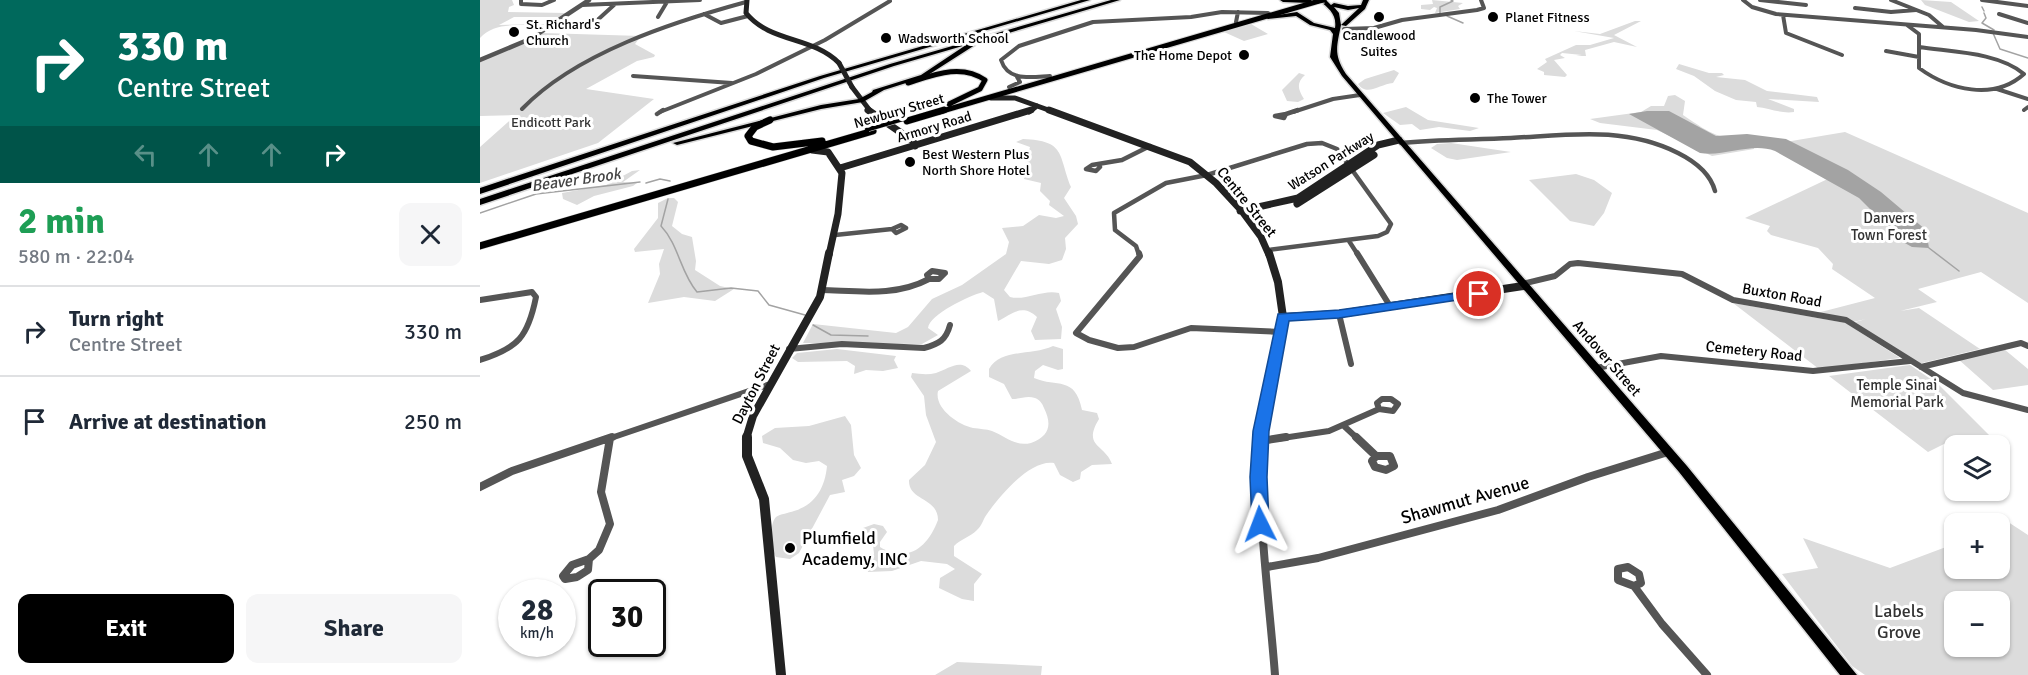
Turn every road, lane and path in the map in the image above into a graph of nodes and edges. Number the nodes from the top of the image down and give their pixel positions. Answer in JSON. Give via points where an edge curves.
{"nodes":[{"id":1,"x":521,"y":0,"type":"edge"},
{"id":2,"x":554,"y":0,"type":"edge"},
{"id":3,"x":589,"y":0,"type":"edge"},
{"id":4,"x":700,"y":0,"type":"edge"},
{"id":5,"x":1087,"y":0,"type":"edge"},
{"id":6,"x":1117,"y":0,"type":"edge"},
{"id":7,"x":1282,"y":0,"type":"edge"},
{"id":8,"x":1323,"y":0,"type":"edge"},
{"id":9,"x":1480,"y":0,"type":"edge"},
{"id":10,"x":1743,"y":0,"type":"edge"},
{"id":11,"x":1760,"y":0,"type":"edge"},
{"id":12,"x":1891,"y":0,"type":"edge"},
{"id":13,"x":1982,"y":0,"type":"edge"},
{"id":14,"x":668,"y":1,"type":"edge"},
{"id":15,"x":746,"y":1,"type":"edge"},
{"id":16,"x":890,"y":1,"type":"edge"},
{"id":17,"x":1309,"y":2,"type":"edge"},
{"id":18,"x":1047,"y":3,"type":"dead end"},
{"id":19,"x":1365,"y":3,"type":"edge"},
{"id":20,"x":582,"y":4,"type":"junction"},
{"id":21,"x":614,"y":5,"type":"junction"},
{"id":22,"x":1334,"y":5,"type":"junction"},
{"id":23,"x":1806,"y":5,"type":"dead end"},
{"id":24,"x":2028,"y":6,"type":"edge"},
{"id":25,"x":1854,"y":9,"type":"dead end"},
{"id":26,"x":1280,"y":10,"type":"junction"},
{"id":27,"x":1916,"y":10,"type":"junction"},
{"id":28,"x":1238,"y":12,"type":"junction"},
{"id":29,"x":704,"y":14,"type":"junction"},
{"id":30,"x":1065,"y":14,"type":"junction"},
{"id":31,"x":1268,"y":15,"type":"junction"},
{"id":32,"x":1300,"y":15,"type":"junction"},
{"id":33,"x":1783,"y":15,"type":"junction"},
{"id":34,"x":1999,"y":15,"type":"dead end"},
{"id":35,"x":748,"y":16,"type":"junction"},
{"id":36,"x":658,"y":17,"type":"dead end"},
{"id":37,"x":1339,"y":18,"type":"junction"},
{"id":38,"x":1236,"y":22,"type":"junction"},
{"id":39,"x":1310,"y":23,"type":"junction"},
{"id":40,"x":2028,"y":23,"type":"edge"},
{"id":41,"x":1906,"y":25,"type":"junction"},
{"id":42,"x":1344,"y":27,"type":"junction"},
{"id":43,"x":1943,"y":27,"type":"junction"},
{"id":44,"x":549,"y":28,"type":"junction"},
{"id":45,"x":958,"y":35,"type":"junction"},
{"id":46,"x":1337,"y":35,"type":"junction"},
{"id":47,"x":2028,"y":37,"type":"edge"},
{"id":48,"x":815,"y":45,"type":"junction"},
{"id":49,"x":1919,"y":47,"type":"junction"},
{"id":50,"x":1886,"y":51,"type":"dead end"},
{"id":51,"x":1842,"y":56,"type":"dead end"},
{"id":52,"x":1919,"y":57,"type":"junction"},
{"id":53,"x":480,"y":60,"type":"edge"},
{"id":54,"x":1338,"y":65,"type":"junction"},
{"id":55,"x":633,"y":76,"type":"dead end"},
{"id":56,"x":1050,"y":76,"type":"junction"},
{"id":57,"x":1017,"y":77,"type":"junction"},
{"id":58,"x":740,"y":80,"type":"junction"},
{"id":59,"x":725,"y":82,"type":"junction"},
{"id":60,"x":908,"y":82,"type":"junction"},
{"id":61,"x":734,"y":83,"type":"junction"},
{"id":62,"x":1027,"y":86,"type":"junction"},
{"id":63,"x":1009,"y":87,"type":"junction"},
{"id":64,"x":1996,"y":88,"type":"junction"},
{"id":65,"x":1360,"y":95,"type":"junction"},
{"id":66,"x":859,"y":98,"type":"junction"},
{"id":67,"x":984,"y":99,"type":"junction"},
{"id":68,"x":2028,"y":99,"type":"edge"},
{"id":69,"x":1018,"y":100,"type":"junction"},
{"id":70,"x":845,"y":104,"type":"junction"},
{"id":71,"x":945,"y":106,"type":"junction"},
{"id":72,"x":1037,"y":106,"type":"junction"},
{"id":73,"x":522,"y":110,"type":"dead end"},
{"id":74,"x":868,"y":110,"type":"junction"},
{"id":75,"x":1027,"y":111,"type":"junction"},
{"id":76,"x":1052,"y":111,"type":"junction"},
{"id":77,"x":657,"y":114,"type":"dead end"},
{"id":78,"x":1286,"y":114,"type":"dead end"},
{"id":79,"x":778,"y":118,"type":"junction"},
{"id":80,"x":905,"y":120,"type":"junction"},
{"id":81,"x":870,"y":130,"type":"junction"},
{"id":82,"x":936,"y":139,"type":"junction"},
{"id":83,"x":907,"y":140,"type":"junction"},
{"id":84,"x":824,"y":141,"type":"junction"},
{"id":85,"x":838,"y":141,"type":"junction"},
{"id":86,"x":1400,"y":141,"type":"junction"},
{"id":87,"x":915,"y":146,"type":"junction"},
{"id":88,"x":1150,"y":146,"type":"junction"},
{"id":89,"x":807,"y":151,"type":"junction"},
{"id":90,"x":828,"y":152,"type":"junction"},
{"id":91,"x":894,"y":152,"type":"junction"},
{"id":92,"x":839,"y":166,"type":"junction"},
{"id":93,"x":1100,"y":167,"type":"dead end"},
{"id":94,"x":1350,"y":167,"type":"junction"},
{"id":95,"x":574,"y":172,"type":"junction"},
{"id":96,"x":1207,"y":175,"type":"junction"},
{"id":97,"x":480,"y":191,"type":"edge"},
{"id":98,"x":1715,"y":191,"type":"dead end"},
{"id":99,"x":480,"y":202,"type":"edge"},
{"id":100,"x":1242,"y":213,"type":"junction"},
{"id":101,"x":892,"y":229,"type":"dead end"},
{"id":102,"x":834,"y":235,"type":"junction"},
{"id":103,"x":480,"y":240,"type":"edge"},
{"id":104,"x":1349,"y":241,"type":"junction"},
{"id":105,"x":480,"y":247,"type":"edge"},
{"id":106,"x":1268,"y":250,"type":"junction"},
{"id":107,"x":929,"y":279,"type":"dead end"},
{"id":108,"x":1522,"y":285,"type":"junction"},
{"id":109,"x":821,"y":290,"type":"junction"},
{"id":110,"x":480,"y":300,"type":"edge"},
{"id":111,"x":1390,"y":306,"type":"junction"},
{"id":112,"x":1339,"y":314,"type":"junction"},
{"id":113,"x":1283,"y":317,"type":"junction"},
{"id":114,"x":951,"y":325,"type":"dead end"},
{"id":115,"x":1281,"y":332,"type":"junction"},
{"id":116,"x":2028,"y":346,"type":"edge"},
{"id":117,"x":789,"y":349,"type":"junction"},
{"id":118,"x":480,"y":360,"type":"edge"},
{"id":119,"x":1911,"y":361,"type":"junction"},
{"id":120,"x":1351,"y":364,"type":"dead end"},
{"id":121,"x":1920,"y":367,"type":"junction"},
{"id":122,"x":1595,"y":369,"type":"junction"},
{"id":123,"x":770,"y":384,"type":"junction"},
{"id":124,"x":1379,"y":409,"type":"dead end"},
{"id":125,"x":2028,"y":410,"type":"edge"},
{"id":126,"x":1344,"y":426,"type":"junction"},
{"id":127,"x":610,"y":438,"type":"junction"},
{"id":128,"x":1261,"y":441,"type":"junction"},
{"id":129,"x":1668,"y":452,"type":"junction"},
{"id":130,"x":1376,"y":456,"type":"dead end"},
{"id":131,"x":480,"y":487,"type":"edge"},
{"id":132,"x":589,"y":560,"type":"dead end"},
{"id":133,"x":1267,"y":567,"type":"junction"},
{"id":134,"x":1634,"y":586,"type":"dead end"},
{"id":135,"x":781,"y":675,"type":"edge"},
{"id":136,"x":1275,"y":675,"type":"edge"},
{"id":137,"x":1707,"y":675,"type":"edge"},
{"id":138,"x":1848,"y":675,"type":"edge"}],
"edges":[{"from":1,"to":2,"type":"street","via":[[521,4],[538,5]]},
{"from":3,"to":20,"type":"street"},
{"from":4,"to":14,"type":"street"},
{"from":5,"to":45,"type":"highway"},
{"from":6,"to":30,"type":"highway"},
{"from":7,"to":17,"type":"highway"},
{"from":7,"to":26,"type":"highway","via":[[1286,4]]},
{"from":8,"to":17,"type":"main road","name":"Newbury Street"},
{"from":8,"to":22,"type":"highway"},
{"from":8,"to":37,"type":"highway"},
{"from":9,"to":42,"type":"street","via":[[1484,8],[1374,28]]},
{"from":10,"to":33,"type":"street","via":[[1761,11]]},
{"from":11,"to":23,"type":"street"},
{"from":12,"to":27,"type":"street"},
{"from":13,"to":24,"type":"street"},
{"from":14,"to":21,"type":"street"},
{"from":14,"to":36,"type":"street"},
{"from":15,"to":29,"type":"street"},
{"from":15,"to":35,"type":"main road"},
{"from":16,"to":48,"type":"street"},
{"from":17,"to":26,"type":"main road","name":"Newbury Street"},
{"from":17,"to":31,"type":"main road","name":"Newbury Street"},
{"from":17,"to":32,"type":"highway","via":[[1298,10]]},
{"from":18,"to":45,"type":"highway"},
{"from":19,"to":22,"type":"highway","via":[[1348,8]]},
{"from":19,"to":42,"type":"highway"},
{"from":20,"to":21,"type":"street"},
{"from":20,"to":44,"type":"street"},
{"from":21,"to":44,"type":"street","via":[[592,25]]},
{"from":22,"to":42,"type":"highway","via":[[1343,15]]},
{"from":25,"to":27,"type":"street"},
{"from":26,"to":31,"type":"main road","name":"Newbury Street"},
{"from":27,"to":43,"type":"street"},
{"from":28,"to":31,"type":"street"},
{"from":28,"to":38,"type":"street"},
{"from":28,"to":57,"type":"street","via":[[1089,23],[1005,54],[1002,67]]},
{"from":29,"to":35,"type":"street","via":[[721,23]]},
{"from":29,"to":73,"type":"street","via":[[588,60]]},
{"from":30,"to":60,"type":"highway","via":[[977,43]]},
{"from":30,"to":95,"type":"highway","via":[[891,65]]},
{"from":31,"to":32,"type":"highway"},
{"from":31,"to":38,"type":"main road","name":"Newbury Street"},
{"from":31,"to":62,"type":"main road","name":"Newbury Street"},
{"from":32,"to":39,"type":"highway"},
{"from":33,"to":41,"type":"street"},
{"from":33,"to":51,"type":"street","via":[[1786,33]]},
{"from":34,"to":40,"type":"street"},
{"from":35,"to":48,"type":"main road","via":[[767,31]]},
{"from":37,"to":39,"type":"highway","via":[[1330,24]]},
{"from":37,"to":46,"type":"highway"},
{"from":38,"to":56,"type":"main road","name":"Newbury Street"},
{"from":39,"to":46,"type":"highway","via":[[1332,29]]},
{"from":41,"to":43,"type":"street"},
{"from":41,"to":49,"type":"street","via":[[1919,34]]},
{"from":42,"to":54,"type":"highway"},
{"from":43,"to":47,"type":"street"},
{"from":44,"to":53,"type":"street"},
{"from":45,"to":97,"type":"highway"},
{"from":46,"to":54,"type":"highway","via":[[1333,53]]},
{"from":48,"to":58,"type":"street"},
{"from":48,"to":66,"type":"main road","bridge":true,"via":[[839,63]]},
{"from":49,"to":52,"type":"street"},
{"from":49,"to":64,"type":"street","via":[[2002,62],[2024,73],[2013,83]]},
{"from":50,"to":52,"type":"street"},
{"from":52,"to":64,"type":"street","via":[[1919,68],[1942,84],[1970,90]]},
{"from":54,"to":65,"type":"highway","name":"Andover Street"},
{"from":55,"to":59,"type":"street"},
{"from":56,"to":57,"type":"street"},
{"from":56,"to":63,"type":"main road","name":"Newbury Street"},
{"from":57,"to":63,"type":"street","via":[[1020,82]]},
{"from":58,"to":59,"type":"street"},
{"from":58,"to":61,"type":"street"},
{"from":59,"to":61,"type":"street"},
{"from":60,"to":66,"type":"highway"},
{"from":60,"to":71,"type":"main road","via":[[963,72],[985,80],[980,90]]},
{"from":61,"to":77,"type":"street"},
{"from":62,"to":67,"type":"main road","name":"Newbury Street"},
{"from":62,"to":69,"type":"main road","via":[[1012,93]]},
{"from":63,"to":71,"type":"main road","name":"Newbury Street"},
{"from":64,"to":68,"type":"street"},
{"from":65,"to":78,"type":"street"},
{"from":65,"to":86,"type":"highway","name":"Andover Street"},
{"from":66,"to":70,"type":"highway"},
{"from":66,"to":74,"type":"main road"},
{"from":67,"to":69,"type":"main road","name":"Centre Street","via":[[1003,96]]},
{"from":67,"to":80,"type":"main road","name":"Newbury Street"},
{"from":69,"to":72,"type":"main road","name":"Centre Street"},
{"from":69,"to":75,"type":"main road","via":[[1026,104]]},
{"from":70,"to":74,"type":"highway"},
{"from":70,"to":79,"type":"highway"},
{"from":71,"to":80,"type":"main road","name":"Newbury Street"},
{"from":72,"to":75,"type":"main road","name":"Armory Road"},
{"from":72,"to":76,"type":"main road","name":"Centre Street"},
{"from":74,"to":83,"type":"main road"},
{"from":75,"to":76,"type":"main road"},
{"from":75,"to":82,"type":"main road","name":"Armory Road"},
{"from":76,"to":88,"type":"main road","name":"Centre Street"},
{"from":79,"to":84,"type":"main road","via":[[752,130],[748,136],[751,141],[778,147]]},
{"from":79,"to":95,"type":"highway"},
{"from":80,"to":81,"type":"main road","name":"Newbury Street"},
{"from":81,"to":84,"type":"main road","name":"Newbury Street"},
{"from":81,"to":85,"type":"main road","name":"Newbury Street"},
{"from":82,"to":83,"type":"main road"},
{"from":82,"to":87,"type":"main road","name":"Armory Road"},
{"from":83,"to":87,"type":"main road"},
{"from":83,"to":91,"type":"main road"},
{"from":84,"to":103,"type":"main road","name":"Newbury Street"},
{"from":85,"to":89,"type":"main road","name":"Newbury Street"},
{"from":85,"to":90,"type":"main road"},
{"from":86,"to":94,"type":"main road","name":"Watson Parkway"},
{"from":86,"to":98,"type":"street","via":[[1595,132],[1642,138],[1690,159],[1709,177]]},
{"from":86,"to":108,"type":"highway","name":"Andover Street"},
{"from":87,"to":91,"type":"main road","name":"Armory Road"},
{"from":88,"to":93,"type":"street"},
{"from":88,"to":96,"type":"main road","name":"Centre Street","via":[[1186,160]]},
{"from":89,"to":90,"type":"main road"},
{"from":89,"to":105,"type":"main road","name":"Newbury Street"},
{"from":90,"to":92,"type":"main road"},
{"from":91,"to":92,"type":"main road","name":"Armory Road"},
{"from":92,"to":102,"type":"main road","name":"Dayton Street","via":[[843,180]]},
{"from":94,"to":96,"type":"street","via":[[1332,146],[1319,143]]},
{"from":94,"to":100,"type":"main road","name":"Watson Parkway","via":[[1304,201]]},
{"from":94,"to":104,"type":"street","via":[[1391,224],[1383,234]]},
{"from":95,"to":99,"type":"highway"},
{"from":96,"to":100,"type":"main road","name":"Centre Street"},
{"from":96,"to":115,"type":"street","via":[[1167,183],[1116,210],[1115,230],[1136,246],[1140,256],[1076,333],[1118,348],[1134,347],[1191,328]]},
{"from":100,"to":106,"type":"main road","name":"Centre Street"},
{"from":101,"to":102,"type":"street"},
{"from":102,"to":109,"type":"main road","name":"Dayton Street"},
{"from":104,"to":106,"type":"street"},
{"from":104,"to":111,"type":"street"},
{"from":106,"to":113,"type":"main road","name":"Centre Street"},
{"from":107,"to":109,"type":"street","via":[[896,292]]},
{"from":108,"to":111,"type":"main road"},
{"from":108,"to":119,"type":"street","name":"Buxton Road","via":[[1551,278],[1567,270],[1570,264],[1578,263],[1682,274],[1733,300],[1846,320]]},
{"from":108,"to":122,"type":"highway","name":"Andover Street"},
{"from":109,"to":117,"type":"main road","name":"Dayton Street"},
{"from":110,"to":118,"type":"street","via":[[524,292],[532,292],[536,297],[523,340],[509,350]]},
{"from":111,"to":112,"type":"main road"},
{"from":112,"to":113,"type":"main road"},
{"from":112,"to":120,"type":"street"},
{"from":113,"to":115,"type":"street"},
{"from":114,"to":117,"type":"street","via":[[942,341],[912,350],[850,344]]},
{"from":115,"to":128,"type":"street"},
{"from":116,"to":121,"type":"street","via":[[2021,343]]},
{"from":117,"to":123,"type":"main road","name":"Dayton Street"},
{"from":119,"to":121,"type":"street","name":"Buxton Road"},
{"from":119,"to":122,"type":"street","name":"Cemetery Road","via":[[1813,371],[1661,356]]},
{"from":121,"to":125,"type":"street","name":"Buxton Road","via":[[1970,396]]},
{"from":122,"to":129,"type":"highway","name":"Andover Street"},
{"from":123,"to":127,"type":"street"},
{"from":123,"to":135,"type":"main road","name":"Dayton Street","via":[[753,416],[745,443],[764,500]]},
{"from":124,"to":126,"type":"street"},
{"from":126,"to":128,"type":"street","via":[[1307,436]]},
{"from":126,"to":130,"type":"street"},
{"from":127,"to":131,"type":"street","via":[[505,473]]},
{"from":127,"to":132,"type":"street","via":[[602,492],[610,524],[599,550]]},
{"from":128,"to":133,"type":"street","via":[[1259,507]]},
{"from":129,"to":133,"type":"street","name":"Shawmut Avenue","via":[[1498,510],[1318,558]]},
{"from":129,"to":138,"type":"highway","name":"Andover Street"},
{"from":133,"to":136,"type":"street"},
{"from":134,"to":137,"type":"street"}]}
